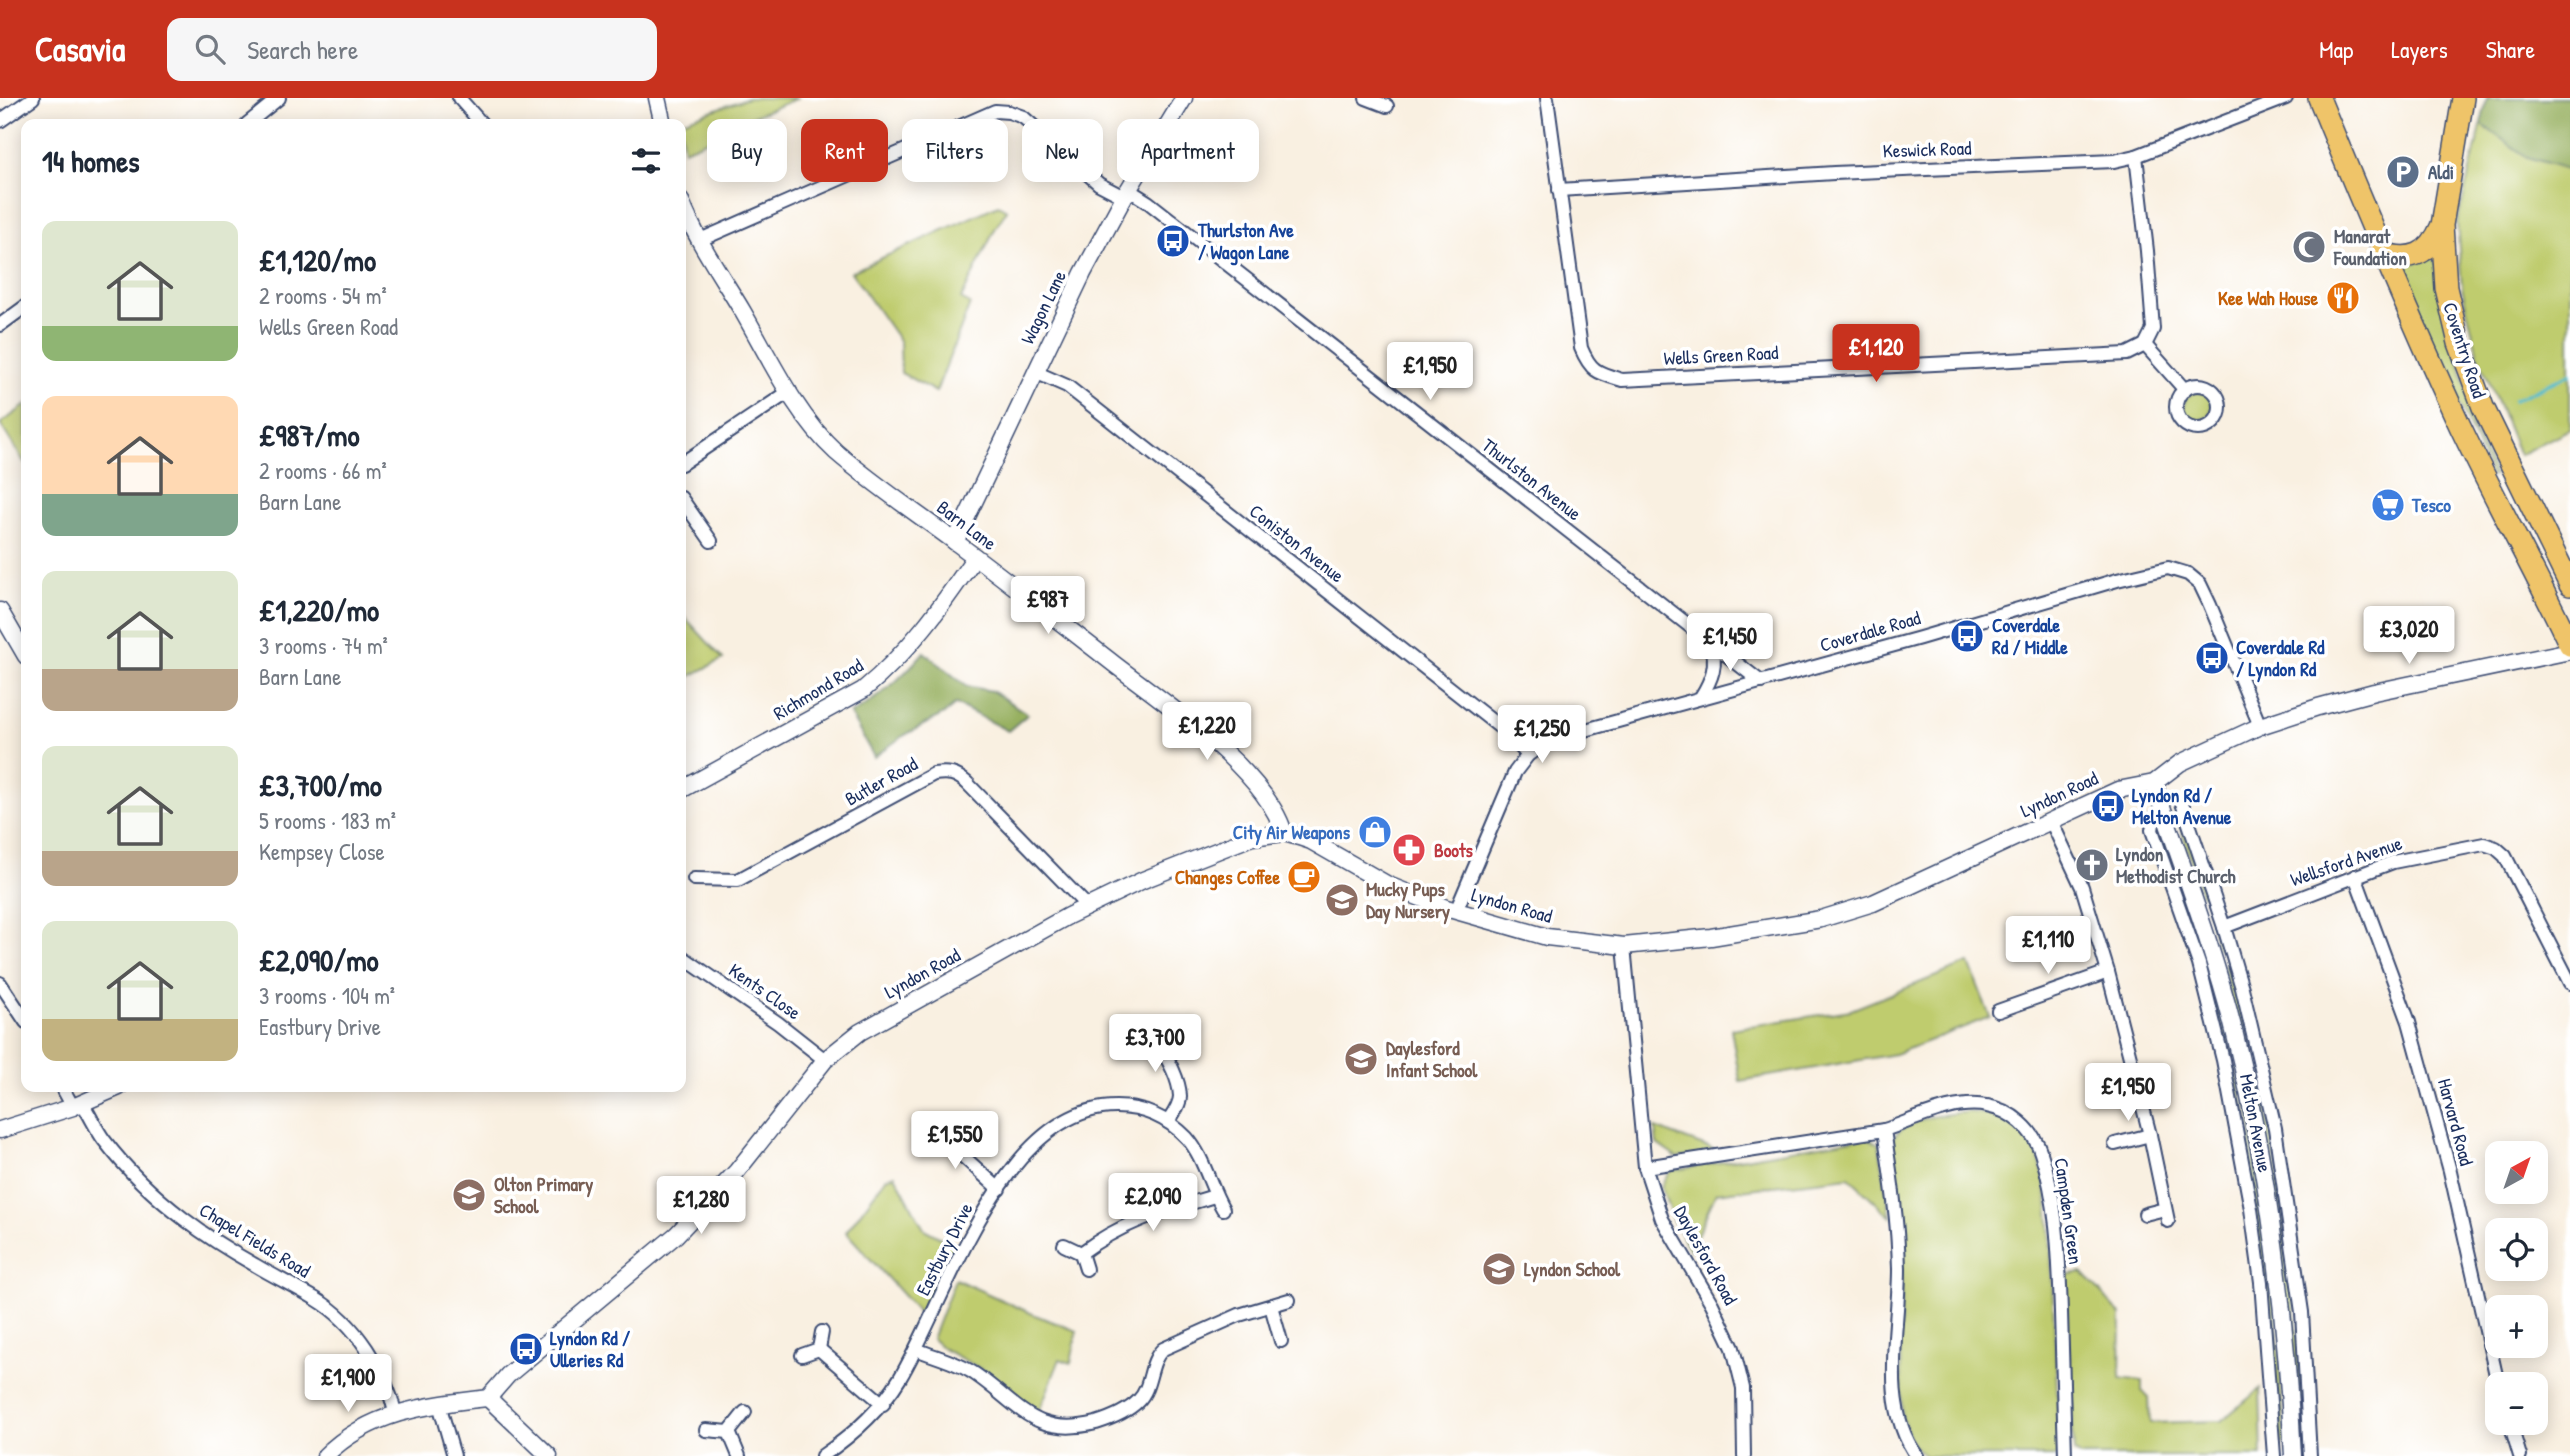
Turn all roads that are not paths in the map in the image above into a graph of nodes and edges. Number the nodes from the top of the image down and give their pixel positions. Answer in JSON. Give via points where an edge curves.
{"nodes":[{"id":1,"x":33,"y":98,"type":"edge"},
{"id":2,"x":459,"y":98,"type":"edge"},
{"id":3,"x":657,"y":98,"type":"edge"},
{"id":4,"x":1184,"y":98,"type":"edge"},
{"id":5,"x":1366,"y":98,"type":"edge"},
{"id":6,"x":1547,"y":98,"type":"edge"},
{"id":7,"x":2286,"y":98,"type":"edge"},
{"id":8,"x":2319,"y":98,"type":"edge"},
{"id":9,"x":2463,"y":98,"type":"edge"},
{"id":10,"x":274,"y":99,"type":"edge"},
{"id":11,"x":1387,"y":106,"type":"dead end"},
{"id":12,"x":252,"y":119,"type":"edge"},
{"id":13,"x":478,"y":119,"type":"edge"},
{"id":14,"x":662,"y":119,"type":"edge"},
{"id":15,"x":0,"y":121,"type":"edge"},
{"id":16,"x":2136,"y":156,"type":"junction"},
{"id":17,"x":1559,"y":190,"type":"junction"},
{"id":18,"x":1126,"y":193,"type":"junction"},
{"id":19,"x":686,"y":212,"type":"edge"},
{"id":20,"x":2442,"y":225,"type":"junction"},
{"id":21,"x":699,"y":240,"type":"junction"},
{"id":22,"x":2382,"y":253,"type":"junction"},
{"id":23,"x":21,"y":310,"type":"edge"},
{"id":24,"x":0,"y":325,"type":"edge"},
{"id":25,"x":2146,"y":345,"type":"junction"},
{"id":26,"x":1035,"y":372,"type":"junction"},
{"id":27,"x":2185,"y":390,"type":"dead end"},
{"id":28,"x":790,"y":391,"type":"junction"},
{"id":29,"x":2483,"y":407,"type":"junction"},
{"id":30,"x":686,"y":461,"type":"edge"},
{"id":31,"x":686,"y":505,"type":"edge"},
{"id":32,"x":711,"y":541,"type":"dead end"},
{"id":33,"x":955,"y":542,"type":"junction"},
{"id":34,"x":975,"y":557,"type":"junction"},
{"id":35,"x":2570,"y":585,"type":"edge"},
{"id":36,"x":0,"y":611,"type":"edge"},
{"id":37,"x":2570,"y":611,"type":"edge"},
{"id":38,"x":1711,"y":644,"type":"junction"},
{"id":39,"x":2570,"y":645,"type":"edge"},
{"id":40,"x":21,"y":647,"type":"edge"},
{"id":41,"x":2570,"y":651,"type":"edge"},
{"id":42,"x":1761,"y":682,"type":"junction"},
{"id":43,"x":1701,"y":697,"type":"junction"},
{"id":44,"x":2260,"y":726,"type":"junction"},
{"id":45,"x":1528,"y":755,"type":"junction"},
{"id":46,"x":2154,"y":783,"type":"junction"},
{"id":47,"x":686,"y":787,"type":"edge"},
{"id":48,"x":2184,"y":808,"type":"dead end"},
{"id":49,"x":2164,"y":814,"type":"junction"},
{"id":50,"x":2051,"y":821,"type":"junction"},
{"id":51,"x":1284,"y":833,"type":"junction"},
{"id":52,"x":2355,"y":876,"type":"junction"},
{"id":53,"x":694,"y":880,"type":"dead end"},
{"id":54,"x":2216,"y":903,"type":"junction"},
{"id":55,"x":2198,"y":905,"type":"junction"},
{"id":56,"x":1087,"y":906,"type":"junction"},
{"id":57,"x":1456,"y":911,"type":"junction"},
{"id":58,"x":2224,"y":927,"type":"junction"},
{"id":59,"x":1624,"y":946,"type":"junction"},
{"id":60,"x":2232,"y":955,"type":"junction"},
{"id":61,"x":686,"y":959,"type":"edge"},
{"id":62,"x":2214,"y":960,"type":"junction"},
{"id":63,"x":2108,"y":972,"type":"junction"},
{"id":64,"x":0,"y":983,"type":"edge"},
{"id":65,"x":2570,"y":983,"type":"edge"},
{"id":66,"x":1998,"y":1011,"type":"dead end"},
{"id":67,"x":21,"y":1014,"type":"edge"},
{"id":68,"x":1150,"y":1028,"type":"dead end"},
{"id":69,"x":1181,"y":1049,"type":"dead end"},
{"id":70,"x":1165,"y":1057,"type":"junction"},
{"id":71,"x":825,"y":1060,"type":"junction"},
{"id":72,"x":66,"y":1092,"type":"edge"},
{"id":73,"x":108,"y":1092,"type":"edge"},
{"id":74,"x":78,"y":1105,"type":"junction"},
{"id":75,"x":1168,"y":1122,"type":"junction"},
{"id":76,"x":960,"y":1127,"type":"dead end"},
{"id":77,"x":933,"y":1129,"type":"dead end"},
{"id":78,"x":0,"y":1130,"type":"edge"},
{"id":79,"x":1884,"y":1130,"type":"junction"},
{"id":80,"x":2150,"y":1135,"type":"junction"},
{"id":81,"x":948,"y":1142,"type":"junction"},
{"id":82,"x":2115,"y":1144,"type":"dead end"},
{"id":83,"x":1645,"y":1167,"type":"junction"},
{"id":84,"x":999,"y":1189,"type":"junction"},
{"id":85,"x":1215,"y":1196,"type":"junction"},
{"id":86,"x":1223,"y":1209,"type":"dead end"},
{"id":87,"x":2146,"y":1213,"type":"dead end"},
{"id":88,"x":1064,"y":1245,"type":"dead end"},
{"id":89,"x":1081,"y":1253,"type":"junction"},
{"id":90,"x":1086,"y":1269,"type":"dead end"},
{"id":91,"x":1289,"y":1300,"type":"dead end"},
{"id":92,"x":1271,"y":1306,"type":"junction"},
{"id":93,"x":822,"y":1332,"type":"dead end"},
{"id":94,"x":1281,"y":1341,"type":"dead end"},
{"id":95,"x":819,"y":1349,"type":"junction"},
{"id":96,"x":916,"y":1349,"type":"junction"},
{"id":97,"x":803,"y":1355,"type":"dead end"},
{"id":98,"x":2495,"y":1372,"type":"edge"},
{"id":99,"x":488,"y":1398,"type":"junction"},
{"id":100,"x":439,"y":1404,"type":"junction"},
{"id":101,"x":883,"y":1404,"type":"junction"},
{"id":102,"x":745,"y":1412,"type":"dead end"},
{"id":103,"x":396,"y":1415,"type":"junction"},
{"id":104,"x":706,"y":1430,"type":"dead end"},
{"id":105,"x":729,"y":1432,"type":"junction"},
{"id":106,"x":2514,"y":1435,"type":"edge"},
{"id":107,"x":325,"y":1456,"type":"edge"},
{"id":108,"x":454,"y":1456,"type":"edge"},
{"id":109,"x":549,"y":1456,"type":"edge"},
{"id":110,"x":739,"y":1456,"type":"edge"},
{"id":111,"x":822,"y":1456,"type":"edge"},
{"id":112,"x":1744,"y":1456,"type":"edge"},
{"id":113,"x":1917,"y":1456,"type":"edge"},
{"id":114,"x":2065,"y":1456,"type":"edge"},
{"id":115,"x":2274,"y":1456,"type":"edge"},
{"id":116,"x":2293,"y":1456,"type":"edge"},
{"id":117,"x":2310,"y":1456,"type":"edge"},
{"id":118,"x":2520,"y":1456,"type":"edge"}],
"edges":[{"from":1,"to":15,"type":"street"},
{"from":2,"to":13,"type":"street"},
{"from":3,"to":14,"type":"street"},
{"from":4,"to":18,"type":"street","name":"Wagon Lane"},
{"from":5,"to":11,"type":"street"},
{"from":6,"to":17,"type":"street","name":"Wells Green Road"},
{"from":7,"to":16,"type":"street","name":"Keswick Road"},
{"from":8,"to":22,"type":"highway","name":"Coventry Road"},
{"from":9,"to":20,"type":"highway","name":"Coventry Road"},
{"from":10,"to":12,"type":"street"},
{"from":16,"to":17,"type":"street","name":"Keswick Road"},
{"from":16,"to":25,"type":"street","via":[[2153,328]]},
{"from":17,"to":25,"type":"street","name":"Wells Green Road","via":[[1581,348],[1588,365],[1622,380],[2127,354]]},
{"from":18,"to":21,"type":"street","name":"Thurlston Avenue","via":[[1099,184],[1023,117],[995,111]]},
{"from":18,"to":26,"type":"street","name":"Wagon Lane"},
{"from":18,"to":38,"type":"street","name":"Thurlston Avenue","via":[[1149,202]]},
{"from":19,"to":21,"type":"street","name":"Barn Lane"},
{"from":20,"to":22,"type":"highway","via":[[2430,248],[2421,253]]},
{"from":20,"to":29,"type":"highway","name":"Coventry Road","via":[[2449,299],[2459,343]]},
{"from":21,"to":28,"type":"street","name":"Barn Lane"},
{"from":22,"to":39,"type":"highway","name":"Coventry Road","via":[[2461,428]]},
{"from":23,"to":24,"type":"street"},
{"from":25,"to":27,"type":"street"},
{"from":26,"to":33,"type":"street","name":"Wagon Lane"},
{"from":26,"to":45,"type":"street","name":"Coniston Avenue","via":[[1067,386],[1506,732]]},
{"from":28,"to":30,"type":"street"},
{"from":28,"to":33,"type":"street","name":"Barn Lane","via":[[837,452]]},
{"from":29,"to":35,"type":"highway","name":"Coventry Road"},
{"from":29,"to":37,"type":"highway","via":[[2492,452]]},
{"from":31,"to":32,"type":"street"},
{"from":33,"to":34,"type":"street","name":"Barn Lane"},
{"from":34,"to":47,"type":"street","name":"Richmond Road","via":[[909,647],[863,690]]},
{"from":34,"to":51,"type":"street","name":"Barn Lane","via":[[1219,748],[1258,786]]},
{"from":36,"to":40,"type":"street"},
{"from":38,"to":42,"type":"street","name":"Thurlston Avenue"},
{"from":38,"to":43,"type":"street","via":[[1714,668]]},
{"from":41,"to":44,"type":"street","name":"Lyndon Road","via":[[2374,692]]},
{"from":42,"to":43,"type":"street","name":"Coverdale Road"},
{"from":42,"to":44,"type":"street","name":"Coverdale Road","via":[[2168,568],[2188,574],[2200,584]]},
{"from":43,"to":45,"type":"street","name":"Coverdale Road","via":[[1549,740]]},
{"from":44,"to":46,"type":"street","name":"Lyndon Road","via":[[2180,763]]},
{"from":45,"to":57,"type":"street","name":"Coverdale Road","via":[[1515,772]]},
{"from":46,"to":49,"type":"street","name":"Melton Avenue"},
{"from":46,"to":50,"type":"street","name":"Lyndon Road","via":[[2118,790]]},
{"from":48,"to":54,"type":"street","name":"Melton Avenue"},
{"from":49,"to":55,"type":"street","name":"Melton Avenue"},
{"from":49,"to":115,"type":"street","name":"Melton Avenue","via":[[2154,818],[2152,830],[2199,964],[2223,1060],[2251,1209]]},
{"from":50,"to":59,"type":"street","name":"Lyndon Road","via":[[1873,903],[1821,919]]},
{"from":50,"to":63,"type":"street","via":[[2082,887]]},
{"from":51,"to":56,"type":"street","name":"Lyndon Road","via":[[1252,837]]},
{"from":51,"to":57,"type":"street","name":"Lyndon Road","via":[[1311,841],[1388,884]]},
{"from":52,"to":58,"type":"street","name":"Wellsford Avenue"},
{"from":52,"to":65,"type":"street","name":"Wellsford Avenue","via":[[2393,862],[2475,845],[2496,848],[2511,867]]},
{"from":52,"to":98,"type":"street","name":"Harvard Road","via":[[2409,1022],[2450,1171]]},
{"from":53,"to":56,"type":"street","name":"Butler Road","via":[[738,880],[944,772],[967,783]]},
{"from":54,"to":55,"type":"street"},
{"from":54,"to":58,"type":"street","name":"Melton Avenue"},
{"from":55,"to":62,"type":"street","name":"Melton Avenue"},
{"from":56,"to":71,"type":"street","name":"Lyndon Road","via":[[860,1032]]},
{"from":57,"to":59,"type":"street","name":"Lyndon Road","via":[[1547,937]]},
{"from":58,"to":60,"type":"street","name":"Melton Avenue"},
{"from":59,"to":83,"type":"street","name":"Daylesford Road"},
{"from":60,"to":62,"type":"street"},
{"from":60,"to":117,"type":"street","name":"Melton Avenue","via":[[2275,1128],[2302,1312]]},
{"from":61,"to":71,"type":"street","name":"Kents Close"},
{"from":62,"to":116,"type":"street","name":"Melton Avenue","via":[[2249,1101],[2275,1246]]},
{"from":63,"to":66,"type":"street"},
{"from":63,"to":80,"type":"street"},
{"from":64,"to":67,"type":"street"},
{"from":68,"to":70,"type":"street"},
{"from":69,"to":70,"type":"street"},
{"from":70,"to":75,"type":"street","via":[[1180,1097]]},
{"from":71,"to":99,"type":"street","name":"Lyndon Road","via":[[708,1204]]},
{"from":72,"to":74,"type":"street","name":"Chapel Fields Road"},
{"from":73,"to":74,"type":"street"},
{"from":74,"to":78,"type":"street"},
{"from":74,"to":103,"type":"street","name":"Chapel Fields Road","via":[[120,1159],[182,1218],[318,1300],[346,1324],[376,1364]]},
{"from":75,"to":84,"type":"street","name":"Eastbury Drive","via":[[1120,1107],[1091,1108],[1073,1115],[1029,1151]]},
{"from":75,"to":85,"type":"street","name":"Eastbury Drive","via":[[1194,1147]]},
{"from":76,"to":81,"type":"street"},
{"from":77,"to":81,"type":"street"},
{"from":79,"to":83,"type":"street","name":"Campden Green"},
{"from":79,"to":113,"type":"street","via":[[1899,1270],[1894,1401],[1903,1432]]},
{"from":79,"to":114,"type":"street","name":"Campden Green","via":[[1941,1111],[1987,1106],[2016,1119],[2041,1151],[2059,1255]]},
{"from":80,"to":82,"type":"street"},
{"from":80,"to":87,"type":"street","via":[[2167,1215]]},
{"from":81,"to":84,"type":"street"},
{"from":83,"to":112,"type":"street","name":"Daylesford Road","via":[[1662,1219],[1732,1348],[1742,1388]]},
{"from":84,"to":96,"type":"street","name":"Eastbury Drive","via":[[968,1237]]},
{"from":85,"to":86,"type":"street","name":"Eastbury Drive"},
{"from":85,"to":89,"type":"street","via":[[1129,1223]]},
{"from":88,"to":89,"type":"street"},
{"from":89,"to":90,"type":"street"},
{"from":91,"to":92,"type":"street"},
{"from":92,"to":94,"type":"street"},
{"from":92,"to":96,"type":"street","via":[[1163,1349],[1155,1357],[1141,1398],[1131,1407],[1103,1421],[1068,1428],[1033,1419],[972,1372]]},
{"from":93,"to":95,"type":"street"},
{"from":95,"to":97,"type":"street"},
{"from":95,"to":101,"type":"street"},
{"from":96,"to":101,"type":"street","name":"Eastbury Drive"},
{"from":99,"to":100,"type":"street"},
{"from":99,"to":109,"type":"street"},
{"from":100,"to":103,"type":"street"},
{"from":100,"to":108,"type":"street"},
{"from":101,"to":111,"type":"street","name":"Eastbury Drive","via":[[853,1435]]},
{"from":102,"to":105,"type":"street"},
{"from":103,"to":107,"type":"street","via":[[362,1427]]},
{"from":104,"to":105,"type":"street"},
{"from":105,"to":110,"type":"street"},
{"from":106,"to":118,"type":"street"}]}
